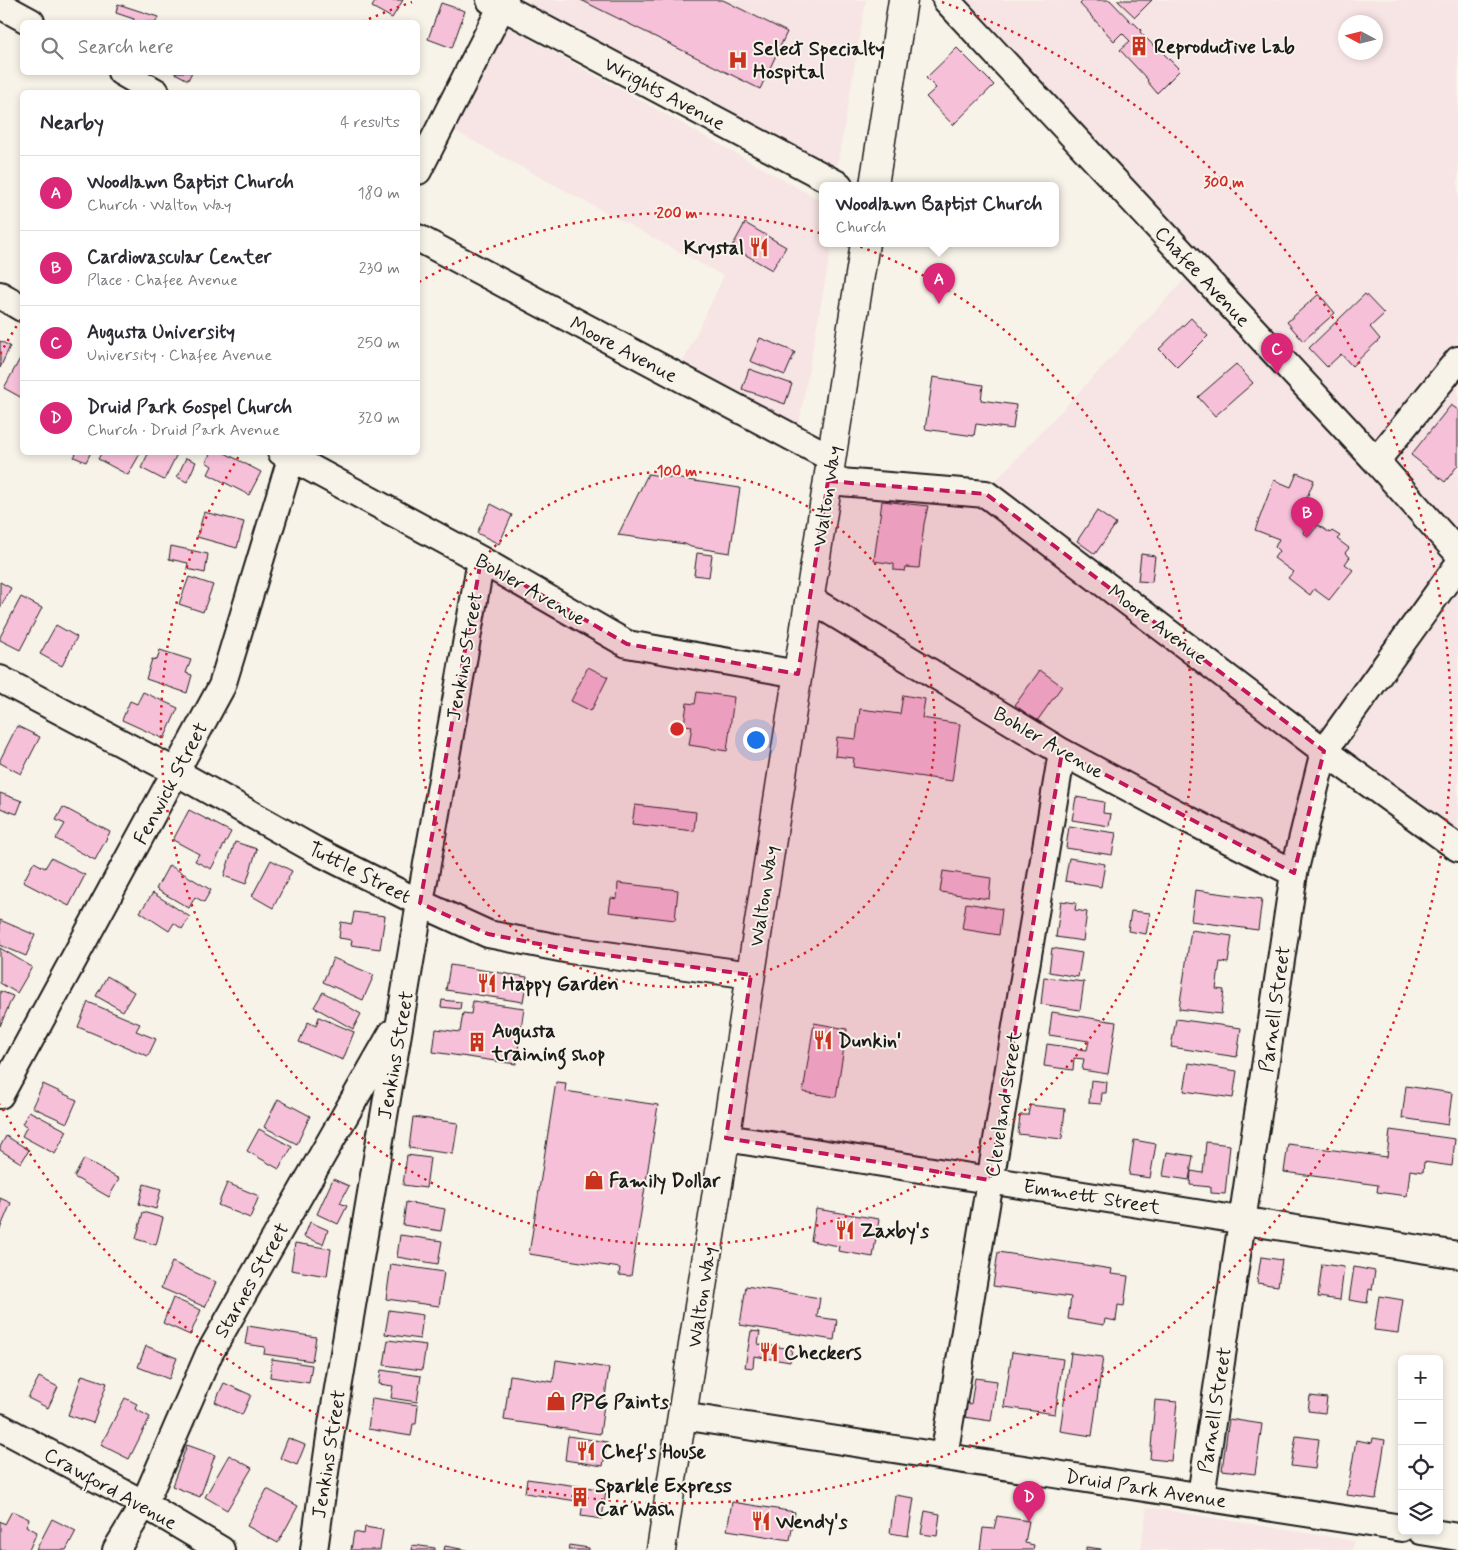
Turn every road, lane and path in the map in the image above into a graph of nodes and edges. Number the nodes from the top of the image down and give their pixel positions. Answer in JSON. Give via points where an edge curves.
{"nodes":[{"id":1,"x":903,"y":0,"type":"edge"},
{"id":2,"x":946,"y":0,"type":"edge"},
{"id":3,"x":499,"y":2,"type":"edge"},
{"id":4,"x":0,"y":5,"type":"edge"},
{"id":5,"x":27,"y":20,"type":"edge"},
{"id":6,"x":125,"y":75,"type":"edge"},
{"id":7,"x":152,"y":90,"type":"edge"},
{"id":8,"x":420,"y":166,"type":"edge"},
{"id":9,"x":833,"y":182,"type":"edge"},
{"id":10,"x":874,"y":182,"type":"edge"},
{"id":11,"x":420,"y":239,"type":"edge"},
{"id":12,"x":864,"y":247,"type":"edge"},
{"id":13,"x":0,"y":296,"type":"edge"},
{"id":14,"x":20,"y":307,"type":"edge"},
{"id":15,"x":1458,"y":360,"type":"edge"},
{"id":16,"x":289,"y":455,"type":"edge"},
{"id":17,"x":291,"y":455,"type":"edge"},
{"id":18,"x":1376,"y":460,"type":"junction"},
{"id":19,"x":830,"y":470,"type":"junction"},
{"id":20,"x":1458,"y":553,"type":"edge"},
{"id":21,"x":481,"y":560,"type":"junction"},
{"id":22,"x":1458,"y":565,"type":"edge"},
{"id":23,"x":810,"y":599,"type":"junction"},
{"id":24,"x":798,"y":674,"type":"junction"},
{"id":25,"x":0,"y":679,"type":"edge"},
{"id":26,"x":1324,"y":751,"type":"junction"},
{"id":27,"x":1062,"y":752,"type":"junction"},
{"id":28,"x":176,"y":772,"type":"junction"},
{"id":29,"x":1458,"y":848,"type":"edge"},
{"id":30,"x":1294,"y":873,"type":"junction"},
{"id":31,"x":420,"y":903,"type":"junction"},
{"id":32,"x":751,"y":975,"type":"junction"},
{"id":33,"x":402,"y":1018,"type":"junction"},
{"id":34,"x":0,"y":1095,"type":"edge"},
{"id":35,"x":726,"y":1138,"type":"junction"},
{"id":36,"x":990,"y":1180,"type":"junction"},
{"id":37,"x":1243,"y":1220,"type":"junction"},
{"id":38,"x":1458,"y":1255,"type":"edge"},
{"id":39,"x":682,"y":1416,"type":"junction"},
{"id":40,"x":0,"y":1427,"type":"edge"},
{"id":41,"x":944,"y":1456,"type":"junction"},
{"id":42,"x":1201,"y":1496,"type":"junction"},
{"id":43,"x":144,"y":1504,"type":"junction"},
{"id":44,"x":1398,"y":1527,"type":"edge"},
{"id":45,"x":1443,"y":1535,"type":"edge"},
{"id":46,"x":1458,"y":1537,"type":"edge"},
{"id":47,"x":116,"y":1550,"type":"edge"},
{"id":48,"x":220,"y":1550,"type":"edge"},
{"id":49,"x":314,"y":1550,"type":"edge"},
{"id":50,"x":661,"y":1550,"type":"edge"}],
"edges":[{"from":1,"to":10,"type":"main road"},
{"from":2,"to":18,"type":"street","name":"Chafee Avenue"},
{"from":3,"to":8,"type":"street"},
{"from":3,"to":9,"type":"street","name":"Wrights Avenue"},
{"from":4,"to":5,"type":"street"},
{"from":6,"to":7,"type":"street"},
{"from":11,"to":19,"type":"street","name":"Moore Avenue"},
{"from":12,"to":19,"type":"main road","name":"Walton Way"},
{"from":13,"to":14,"type":"street"},
{"from":15,"to":18,"type":"street"},
{"from":16,"to":28,"type":"street","name":"Fenwick Street","via":[[222,686]]},
{"from":17,"to":21,"type":"street","name":"Bohler Avenue"},
{"from":18,"to":20,"type":"street","name":"Chafee Avenue"},
{"from":19,"to":23,"type":"main road","name":"Walton Way"},
{"from":19,"to":26,"type":"street","name":"Moore Avenue","via":[[986,494]]},
{"from":21,"to":24,"type":"street","name":"Bohler Avenue","via":[[627,644]]},
{"from":21,"to":31,"type":"street","name":"Jenkins Street"},
{"from":22,"to":26,"type":"street","name":"Parnell Street"},
{"from":23,"to":24,"type":"main road","name":"Walton Way"},
{"from":23,"to":27,"type":"street","name":"Bohler Avenue"},
{"from":24,"to":32,"type":"main road","name":"Walton Way"},
{"from":25,"to":28,"type":"street","name":"Tuttle Street"},
{"from":26,"to":29,"type":"street","name":"Moore Avenue"},
{"from":26,"to":30,"type":"street","name":"Parnell Street"},
{"from":27,"to":30,"type":"street","name":"Bohler Avenue"},
{"from":27,"to":36,"type":"street","name":"Cleveland Street"},
{"from":28,"to":31,"type":"street","name":"Tuttle Street","via":[[315,850]]},
{"from":28,"to":34,"type":"street","name":"Fenwick Street"},
{"from":30,"to":37,"type":"street","name":"Parnell Street"},
{"from":31,"to":32,"type":"street","name":"Tuttle Street","via":[[488,934],[570,950]]},
{"from":31,"to":33,"type":"street","name":"Jenkins Street"},
{"from":32,"to":35,"type":"main road","name":"Walton Way"},
{"from":33,"to":43,"type":"street","name":"Starnes Street","via":[[209,1354]]},
{"from":33,"to":49,"type":"street","name":"Jenkins Street","via":[[331,1430]]},
{"from":35,"to":36,"type":"street","name":"Emmett Street"},
{"from":35,"to":39,"type":"main road","name":"Walton Way"},
{"from":36,"to":37,"type":"street","name":"Emmett Street"},
{"from":36,"to":41,"type":"street","name":"Cleveland Street"},
{"from":37,"to":38,"type":"street","name":"Emmett Street"},
{"from":37,"to":42,"type":"street","name":"Parnell Street"},
{"from":39,"to":41,"type":"street","name":"Druid Park Avenue"},
{"from":39,"to":50,"type":"main road","name":"Walton Way"},
{"from":40,"to":43,"type":"street","name":"Crawford Avenue"},
{"from":41,"to":42,"type":"street","name":"Druid Park Avenue"},
{"from":42,"to":44,"type":"street","name":"Druid Park Avenue"},
{"from":43,"to":47,"type":"street","name":"Starnes Street"},
{"from":43,"to":48,"type":"street","name":"Crawford Avenue"},
{"from":45,"to":46,"type":"street"}]}
